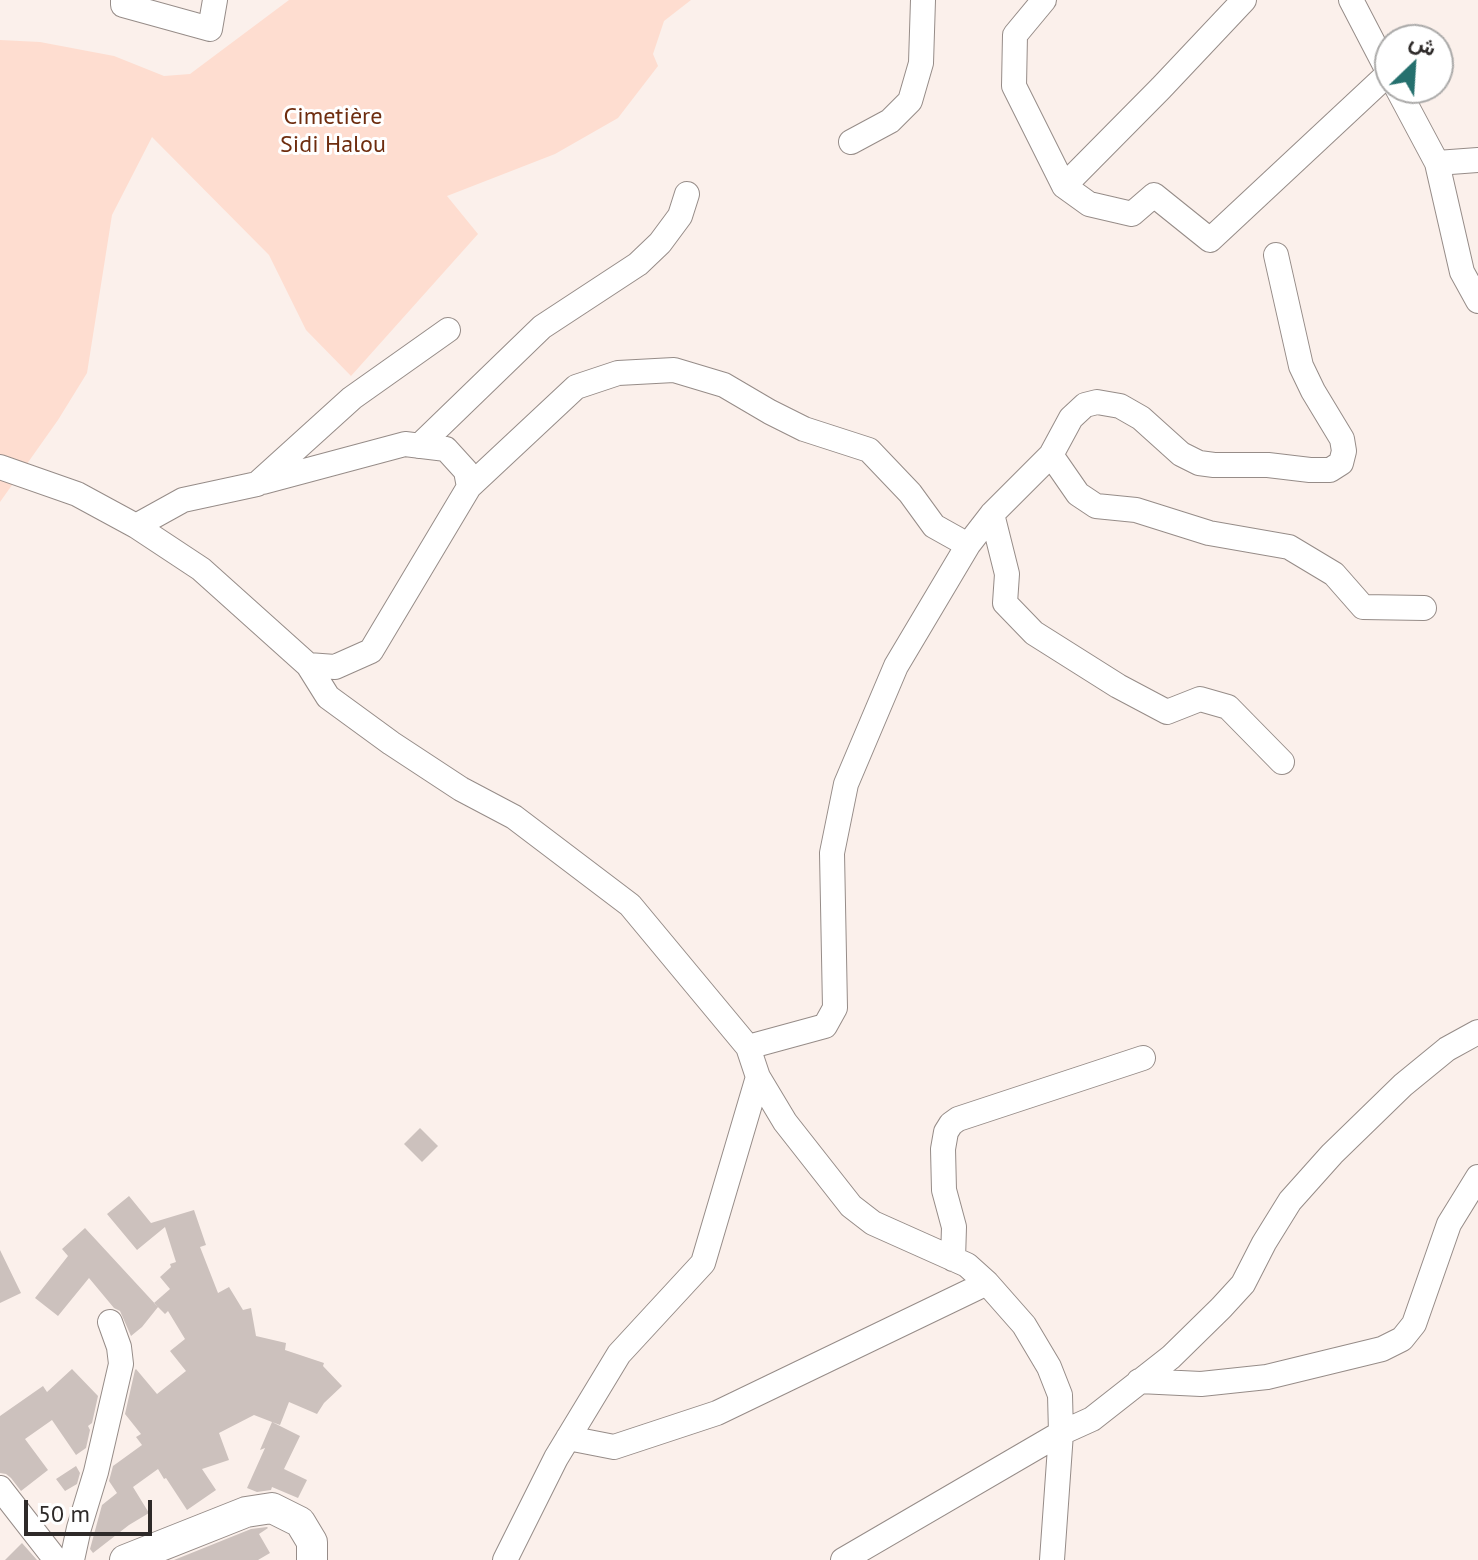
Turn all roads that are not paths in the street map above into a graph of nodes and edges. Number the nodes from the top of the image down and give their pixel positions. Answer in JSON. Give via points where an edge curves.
{"nodes":[{"id":1,"x":123,"y":0,"type":"edge"},
{"id":2,"x":215,"y":0,"type":"edge"},
{"id":3,"x":923,"y":0,"type":"edge"},
{"id":4,"x":1044,"y":0,"type":"edge"},
{"id":5,"x":1244,"y":0,"type":"edge"},
{"id":6,"x":1351,"y":0,"type":"edge"},
{"id":7,"x":1374,"y":44,"type":"edge"},
{"id":8,"x":1374,"y":95,"type":"edge"},
{"id":9,"x":1405,"y":104,"type":"edge"},
{"id":10,"x":851,"y":142,"type":"dead end"},
{"id":11,"x":1478,"y":160,"type":"edge"},
{"id":12,"x":1437,"y":163,"type":"junction"},
{"id":13,"x":1064,"y":186,"type":"junction"},
{"id":14,"x":687,"y":194,"type":"dead end"},
{"id":15,"x":1276,"y":255,"type":"dead end"},
{"id":16,"x":1478,"y":301,"type":"edge"},
{"id":17,"x":448,"y":330,"type":"dead end"},
{"id":18,"x":419,"y":446,"type":"junction"},
{"id":19,"x":1051,"y":455,"type":"junction"},
{"id":20,"x":0,"y":467,"type":"edge"},
{"id":21,"x":257,"y":484,"type":"junction"},
{"id":22,"x":469,"y":487,"type":"junction"},
{"id":23,"x":992,"y":514,"type":"junction"},
{"id":24,"x":136,"y":526,"type":"junction"},
{"id":25,"x":968,"y":545,"type":"junction"},
{"id":26,"x":1424,"y":608,"type":"dead end"},
{"id":27,"x":308,"y":665,"type":"junction"},
{"id":28,"x":1282,"y":762,"type":"dead end"},
{"id":29,"x":1478,"y":1032,"type":"edge"},
{"id":30,"x":748,"y":1047,"type":"junction"},
{"id":31,"x":1143,"y":1058,"type":"dead end"},
{"id":32,"x":758,"y":1077,"type":"junction"},
{"id":33,"x":1478,"y":1177,"type":"edge"},
{"id":34,"x":953,"y":1259,"type":"junction"},
{"id":35,"x":987,"y":1283,"type":"junction"},
{"id":36,"x":110,"y":1322,"type":"dead end"},
{"id":37,"x":1139,"y":1381,"type":"junction"},
{"id":38,"x":1061,"y":1433,"type":"junction"},
{"id":39,"x":568,"y":1438,"type":"junction"},
{"id":40,"x":0,"y":1488,"type":"edge"},
{"id":41,"x":56,"y":1560,"type":"edge"},
{"id":42,"x":72,"y":1560,"type":"edge"},
{"id":43,"x":125,"y":1560,"type":"edge"},
{"id":44,"x":312,"y":1560,"type":"edge"},
{"id":45,"x":505,"y":1560,"type":"edge"},
{"id":46,"x":843,"y":1560,"type":"edge"},
{"id":47,"x":1052,"y":1560,"type":"edge"}],
"edges":[{"from":1,"to":2,"type":"street","via":[[123,5],[210,29]]},
{"from":3,"to":10,"type":"street","via":[[921,63],[910,101],[890,121]]},
{"from":4,"to":13,"type":"street","via":[[1015,35],[1014,86]]},
{"from":5,"to":13,"type":"street"},
{"from":6,"to":7,"type":"street"},
{"from":8,"to":13,"type":"street","via":[[1210,240],[1154,195],[1132,214],[1089,204]]},
{"from":9,"to":12,"type":"street"},
{"from":11,"to":12,"type":"street"},
{"from":12,"to":16,"type":"street","via":[[1462,272]]},
{"from":14,"to":18,"type":"street","via":[[680,216],[638,264],[542,327]]},
{"from":15,"to":19,"type":"street","via":[[1301,366],[1342,439],[1341,463],[1330,470],[1310,470],[1199,463],[1141,418],[1120,406],[1097,402],[1071,418]]},
{"from":17,"to":21,"type":"street","via":[[352,398]]},
{"from":18,"to":21,"type":"street","via":[[405,444]]},
{"from":18,"to":22,"type":"street","via":[[446,449],[466,471]]},
{"from":19,"to":23,"type":"street"},
{"from":19,"to":26,"type":"street","via":[[1078,494],[1096,506],[1136,510],[1209,533],[1289,547],[1334,574],[1363,607]]},
{"from":20,"to":24,"type":"street","via":[[77,494]]},
{"from":21,"to":24,"type":"street","via":[[183,500]]},
{"from":22,"to":25,"type":"street","via":[[576,387],[618,373],[674,370],[724,385],[804,429],[869,450],[934,526]]},
{"from":22,"to":27,"type":"street","via":[[371,651],[335,667]]},
{"from":23,"to":25,"type":"street"},
{"from":23,"to":28,"type":"street","via":[[1007,574],[1005,603],[1034,633],[1167,712],[1200,699],[1228,707]]},
{"from":24,"to":27,"type":"street","via":[[201,569]]},
{"from":25,"to":30,"type":"street","via":[[896,666],[846,784],[832,853],[835,1008],[825,1026]]},
{"from":27,"to":30,"type":"street","via":[[328,697],[461,789],[514,817],[630,905]]},
{"from":29,"to":37,"type":"street","via":[[1447,1049],[1403,1085],[1332,1154],[1290,1201],[1243,1284],[1171,1357]]},
{"from":30,"to":32,"type":"street"},
{"from":31,"to":34,"type":"street","via":[[951,1124],[946,1132],[944,1190],[954,1227]]},
{"from":32,"to":34,"type":"street","via":[[785,1122],[851,1206],[873,1223]]},
{"from":32,"to":39,"type":"street","via":[[703,1263],[619,1354]]},
{"from":33,"to":37,"type":"street","via":[[1449,1224],[1414,1324],[1402,1339],[1382,1349],[1267,1377],[1201,1384]]},
{"from":34,"to":35,"type":"street"},
{"from":35,"to":38,"type":"street","via":[[1024,1325],[1049,1367],[1060,1395]]},
{"from":35,"to":39,"type":"street","via":[[717,1413],[614,1447]]},
{"from":36,"to":42,"type":"street","via":[[121,1364]]},
{"from":37,"to":38,"type":"street","via":[[1092,1419]]},
{"from":38,"to":46,"type":"street"},
{"from":38,"to":47,"type":"street"},
{"from":39,"to":45,"type":"street"},
{"from":40,"to":41,"type":"street"},
{"from":43,"to":44,"type":"main road","via":[[246,1512],[272,1508],[300,1522],[312,1542]]}]}
